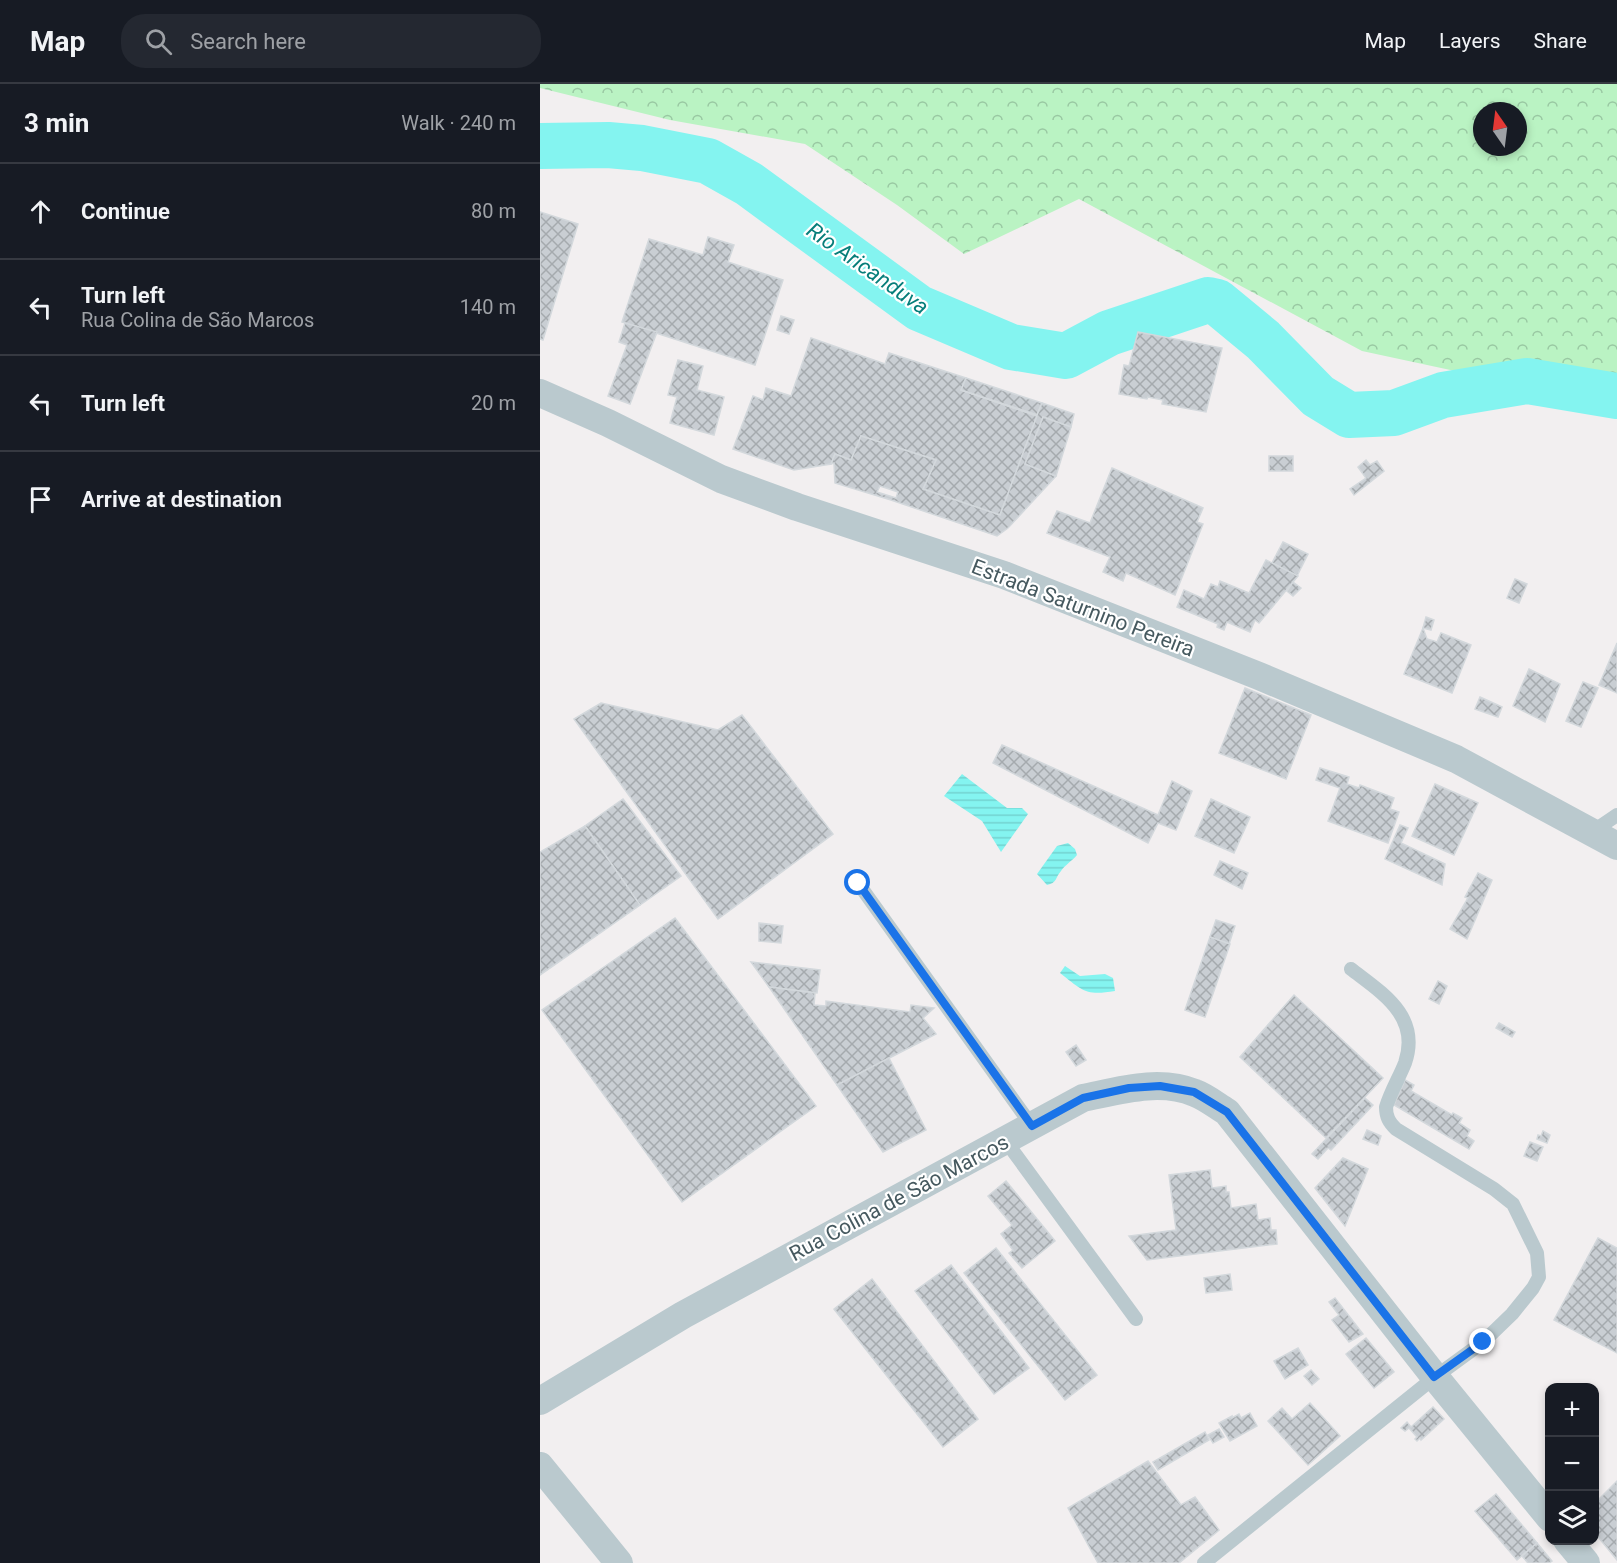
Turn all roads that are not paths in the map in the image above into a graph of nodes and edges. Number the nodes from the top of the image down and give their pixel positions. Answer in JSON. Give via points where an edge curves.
{"nodes":[{"id":1,"x":540,"y":393,"type":"edge"},
{"id":2,"x":1617,"y":815,"type":"edge"},
{"id":3,"x":1592,"y":832,"type":"junction"},
{"id":4,"x":1617,"y":846,"type":"edge"},
{"id":5,"x":858,"y":883,"type":"dead end"},
{"id":6,"x":1351,"y":969,"type":"dead end"},
{"id":7,"x":1032,"y":1126,"type":"junction"},
{"id":8,"x":1005,"y":1140,"type":"junction"},
{"id":9,"x":1136,"y":1319,"type":"dead end"},
{"id":10,"x":1434,"y":1377,"type":"junction"},
{"id":11,"x":540,"y":1401,"type":"edge"},
{"id":12,"x":540,"y":1466,"type":"edge"},
{"id":13,"x":1545,"y":1512,"type":"edge"},
{"id":14,"x":619,"y":1563,"type":"edge"},
{"id":15,"x":1204,"y":1563,"type":"edge"}],
"edges":[{"from":1,"to":3,"type":"street","name":"Estrada Saturnino Pereira","via":[[721,479],[1004,575],[1259,676],[1456,759]]},
{"from":2,"to":3,"type":"lane"},
{"from":3,"to":4,"type":"street","name":"Estrada Saturnino Pereira"},
{"from":5,"to":7,"type":"lane"},
{"from":6,"to":10,"type":"lane","via":[[1391,1000],[1407,1028],[1405,1062],[1386,1107],[1389,1122],[1513,1204],[1538,1253],[1539,1277],[1512,1314],[1483,1342]]},
{"from":7,"to":8,"type":"street","name":"Rua Colina de São Marcos"},
{"from":7,"to":10,"type":"street","name":"Rua Colina de São Marcos","via":[[1083,1098],[1129,1088],[1160,1086],[1194,1092],[1227,1112]]},
{"from":8,"to":9,"type":"lane"},
{"from":8,"to":11,"type":"street","name":"Rua Colina de São Marcos","via":[[683,1315]]},
{"from":10,"to":13,"type":"street","name":"Rua Colina de São Marcos"},
{"from":10,"to":15,"type":"lane"},
{"from":12,"to":14,"type":"street"}]}
